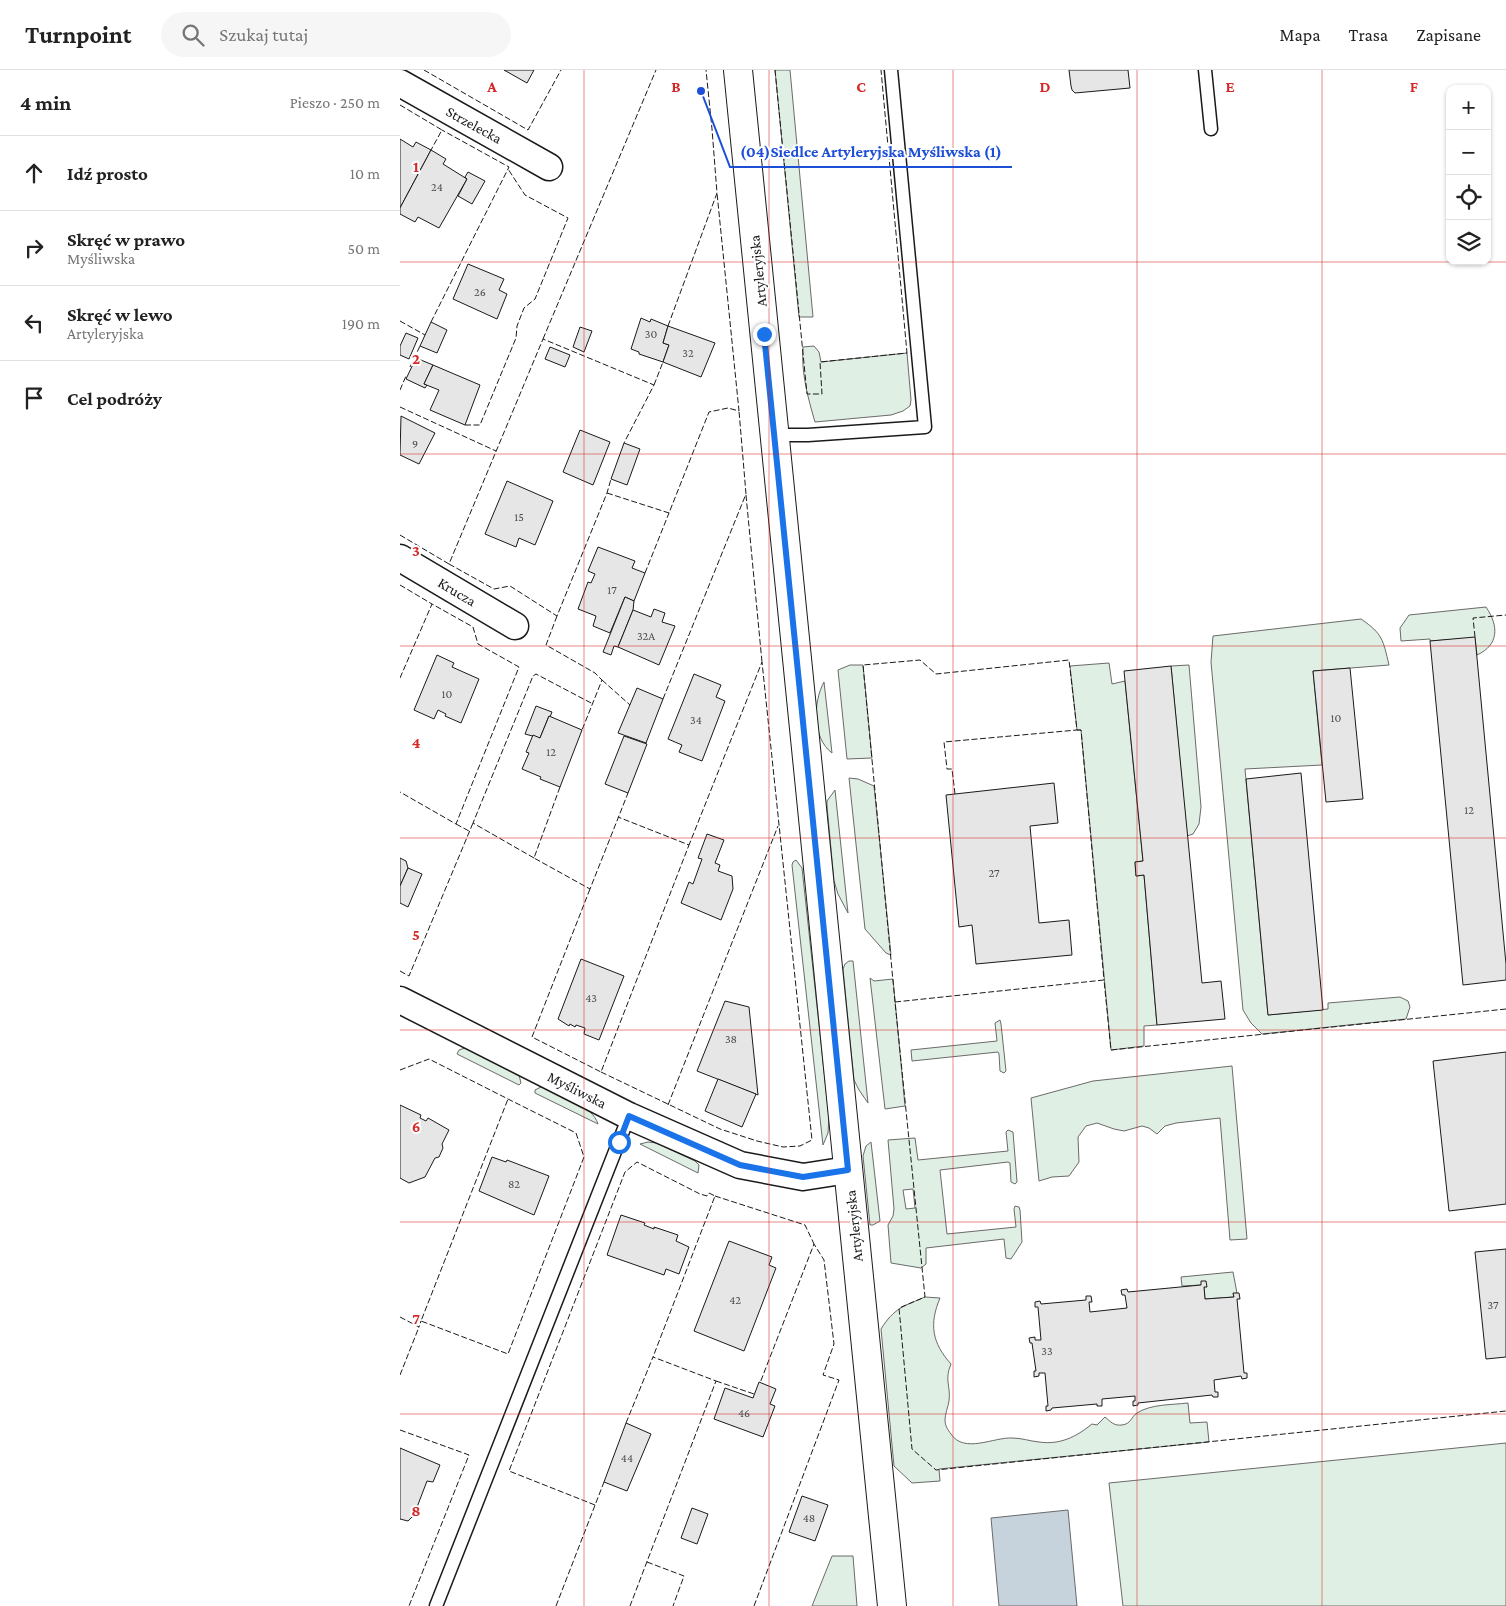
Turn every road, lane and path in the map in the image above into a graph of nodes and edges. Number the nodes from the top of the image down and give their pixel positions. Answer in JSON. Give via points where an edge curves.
{"nodes":[{"id":1,"x":738,"y":70,"type":"edge"},
{"id":2,"x":891,"y":70,"type":"edge"},
{"id":3,"x":1205,"y":70,"type":"edge"},
{"id":4,"x":400,"y":83,"type":"edge"},
{"id":5,"x":1211,"y":129,"type":"dead end"},
{"id":6,"x":548,"y":167,"type":"dead end"},
{"id":7,"x":774,"y":435,"type":"junction"},
{"id":8,"x":400,"y":558,"type":"edge"},
{"id":9,"x":515,"y":626,"type":"dead end"},
{"id":10,"x":402,"y":1007,"type":"edge"},
{"id":11,"x":629,"y":1116,"type":"junction"},
{"id":12,"x":848,"y":1170,"type":"junction"},
{"id":13,"x":436,"y":1606,"type":"edge"},
{"id":14,"x":892,"y":1606,"type":"edge"}],
"edges":[{"from":1,"to":7,"type":"street","name":"Artyleryjska"},
{"from":2,"to":7,"type":"lane","via":[[925,427]]},
{"from":3,"to":5,"type":"lane"},
{"from":4,"to":6,"type":"street","name":"Strzelecka"},
{"from":7,"to":12,"type":"street","name":"Artyleryjska"},
{"from":8,"to":9,"type":"street","name":"Krucza"},
{"from":10,"to":11,"type":"street","name":"Myśliwska"},
{"from":11,"to":12,"type":"street","name":"Myśliwska","via":[[740,1165],[803,1177]]},
{"from":11,"to":13,"type":"lane"},
{"from":12,"to":14,"type":"street","name":"Artyleryjska"}]}
